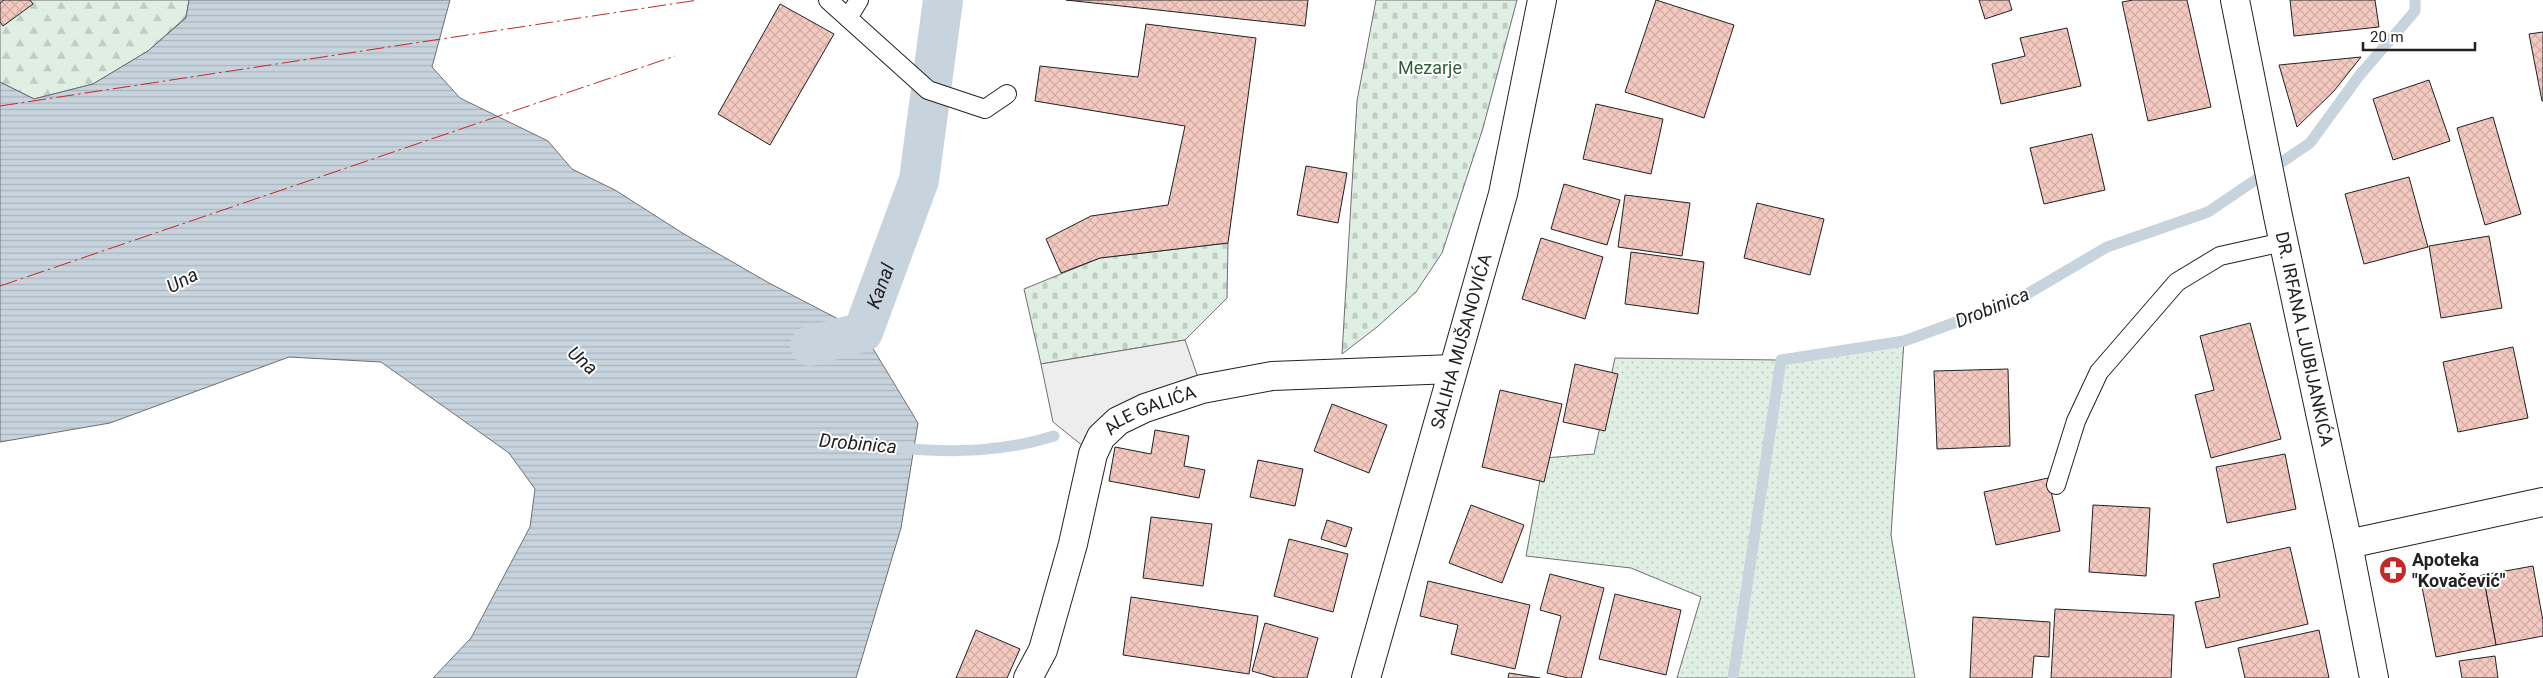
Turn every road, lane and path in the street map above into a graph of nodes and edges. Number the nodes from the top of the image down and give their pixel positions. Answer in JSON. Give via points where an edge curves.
{"nodes":[{"id":1,"x":828,"y":0,"type":"edge"},
{"id":2,"x":859,"y":0,"type":"edge"},
{"id":3,"x":1542,"y":0,"type":"edge"},
{"id":4,"x":2235,"y":0,"type":"edge"},
{"id":5,"x":848,"y":18,"type":"junction"},
{"id":6,"x":1007,"y":94,"type":"dead end"},
{"id":7,"x":2281,"y":229,"type":"junction"},
{"id":8,"x":1453,"y":369,"type":"junction"},
{"id":9,"x":2056,"y":485,"type":"dead end"},
{"id":10,"x":2543,"y":502,"type":"edge"},
{"id":11,"x":2348,"y":544,"type":"junction"},
{"id":12,"x":1028,"y":678,"type":"edge"},
{"id":13,"x":1366,"y":678,"type":"edge"},
{"id":14,"x":2374,"y":678,"type":"edge"}],
"edges":[{"from":1,"to":5,"type":"lane"},
{"from":2,"to":5,"type":"lane"},
{"from":3,"to":8,"type":"street","name":"SALIHA MUŠANOVIĆA","via":[[1503,194]]},
{"from":4,"to":7,"type":"street","name":"DR. IRFANA LJUBIJANKIĆA"},
{"from":5,"to":6,"type":"lane","via":[[928,90],[986,109]]},
{"from":7,"to":9,"type":"lane","via":[[2220,256],[2177,282],[2099,372],[2076,421]]},
{"from":7,"to":11,"type":"street","name":"DR. IRFANA LJUBIJANKIĆA"},
{"from":8,"to":12,"type":"street","name":"ALE GALIĆA","via":[[1272,376],[1202,389],[1118,420],[1101,437],[1093,454],[1073,544],[1043,650]]},
{"from":8,"to":13,"type":"street","name":"SALIHA MUŠANOVIĆA"},
{"from":10,"to":11,"type":"street"},
{"from":11,"to":14,"type":"street","name":"DR. IRFANA LJUBIJANKIĆA"}]}
